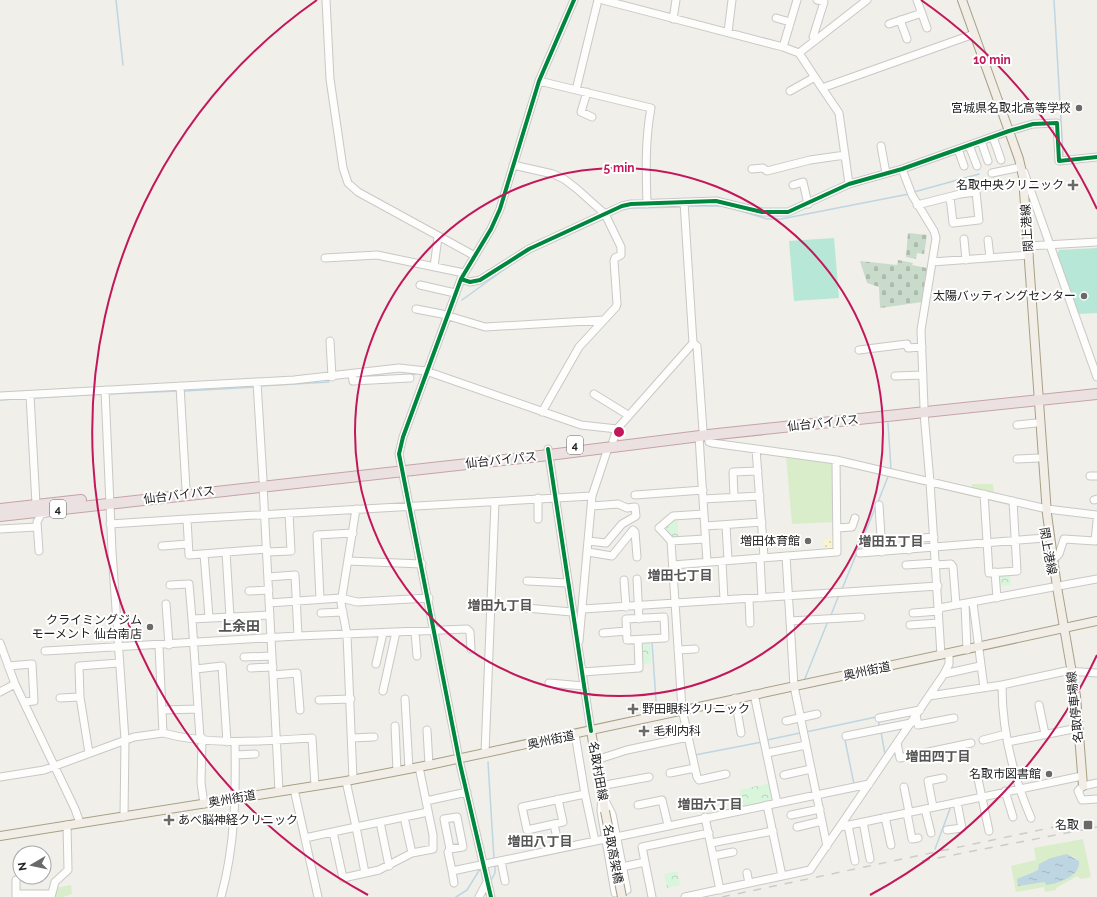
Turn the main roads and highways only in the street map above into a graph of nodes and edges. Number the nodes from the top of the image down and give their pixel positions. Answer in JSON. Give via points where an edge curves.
{"nodes":[{"id":1,"x":962,"y":0,"type":"edge"},
{"id":2,"x":1097,"y":388,"type":"edge"},
{"id":3,"x":1097,"y":394,"type":"edge"},
{"id":4,"x":1038,"y":399,"type":"junction"},
{"id":5,"x":263,"y":483,"type":"junction"},
{"id":6,"x":110,"y":500,"type":"junction"},
{"id":7,"x":1044,"y":508,"type":"junction"},
{"id":8,"x":0,"y":509,"type":"edge"},
{"id":9,"x":0,"y":516,"type":"edge"},
{"id":10,"x":1057,"y":587,"type":"junction"},
{"id":11,"x":1097,"y":621,"type":"edge"},
{"id":12,"x":1064,"y":629,"type":"junction"},
{"id":13,"x":591,"y":731,"type":"junction"},
{"id":14,"x":1083,"y":786,"type":"road end"},
{"id":15,"x":605,"y":811,"type":"joint"},
{"id":16,"x":0,"y":836,"type":"edge"},
{"id":17,"x":618,"y":896,"type":"edge"}],
"edges":[{"from":1,"to":4,"type":"main road","name":"閖上港線","via":[[1020,163],[1025,197]]},
{"from":2,"to":4,"type":"highway","name":"仙台バイパス","number":"4"},
{"from":3,"to":4,"type":"highway","name":"仙台バイパス","number":"4"},
{"from":4,"to":5,"type":"highway","name":"仙台バイパス","number":"4"},
{"from":4,"to":7,"type":"main road","name":"閖上港線"},
{"from":4,"to":7,"type":"main road","name":"閖上港線","via":[[1036,423]]},
{"from":5,"to":6,"type":"highway","name":"仙台バイパス","number":"4"},
{"from":5,"to":6,"type":"highway","name":"仙台バイパス","number":"4","via":[[186,488]]},
{"from":6,"to":8,"type":"highway","name":"仙台バイパス","number":"4","via":[[36,504]]},
{"from":6,"to":9,"type":"highway","name":"仙台バイパス","number":"4","via":[[91,506]]},
{"from":7,"to":10,"type":"main road","name":"閖上港線"},
{"from":7,"to":10,"type":"main road","name":"閖上港線","via":[[1045,538],[1053,580]]},
{"from":10,"to":12,"type":"main road","name":"閖上港線"},
{"from":11,"to":12,"type":"main road","name":"奥州街道"},
{"from":12,"to":13,"type":"main road","name":"奥州街道","via":[[682,709]]},
{"from":12,"to":14,"type":"main road","name":"名取停車場線","via":[[1072,671]]},
{"from":13,"to":15,"type":"main road","name":"名取村田線"},
{"from":13,"to":16,"type":"main road","name":"奥州街道","via":[[350,780]]},
{"from":15,"to":17,"type":"main road","name":"名取高架橋","bridge":true}]}
